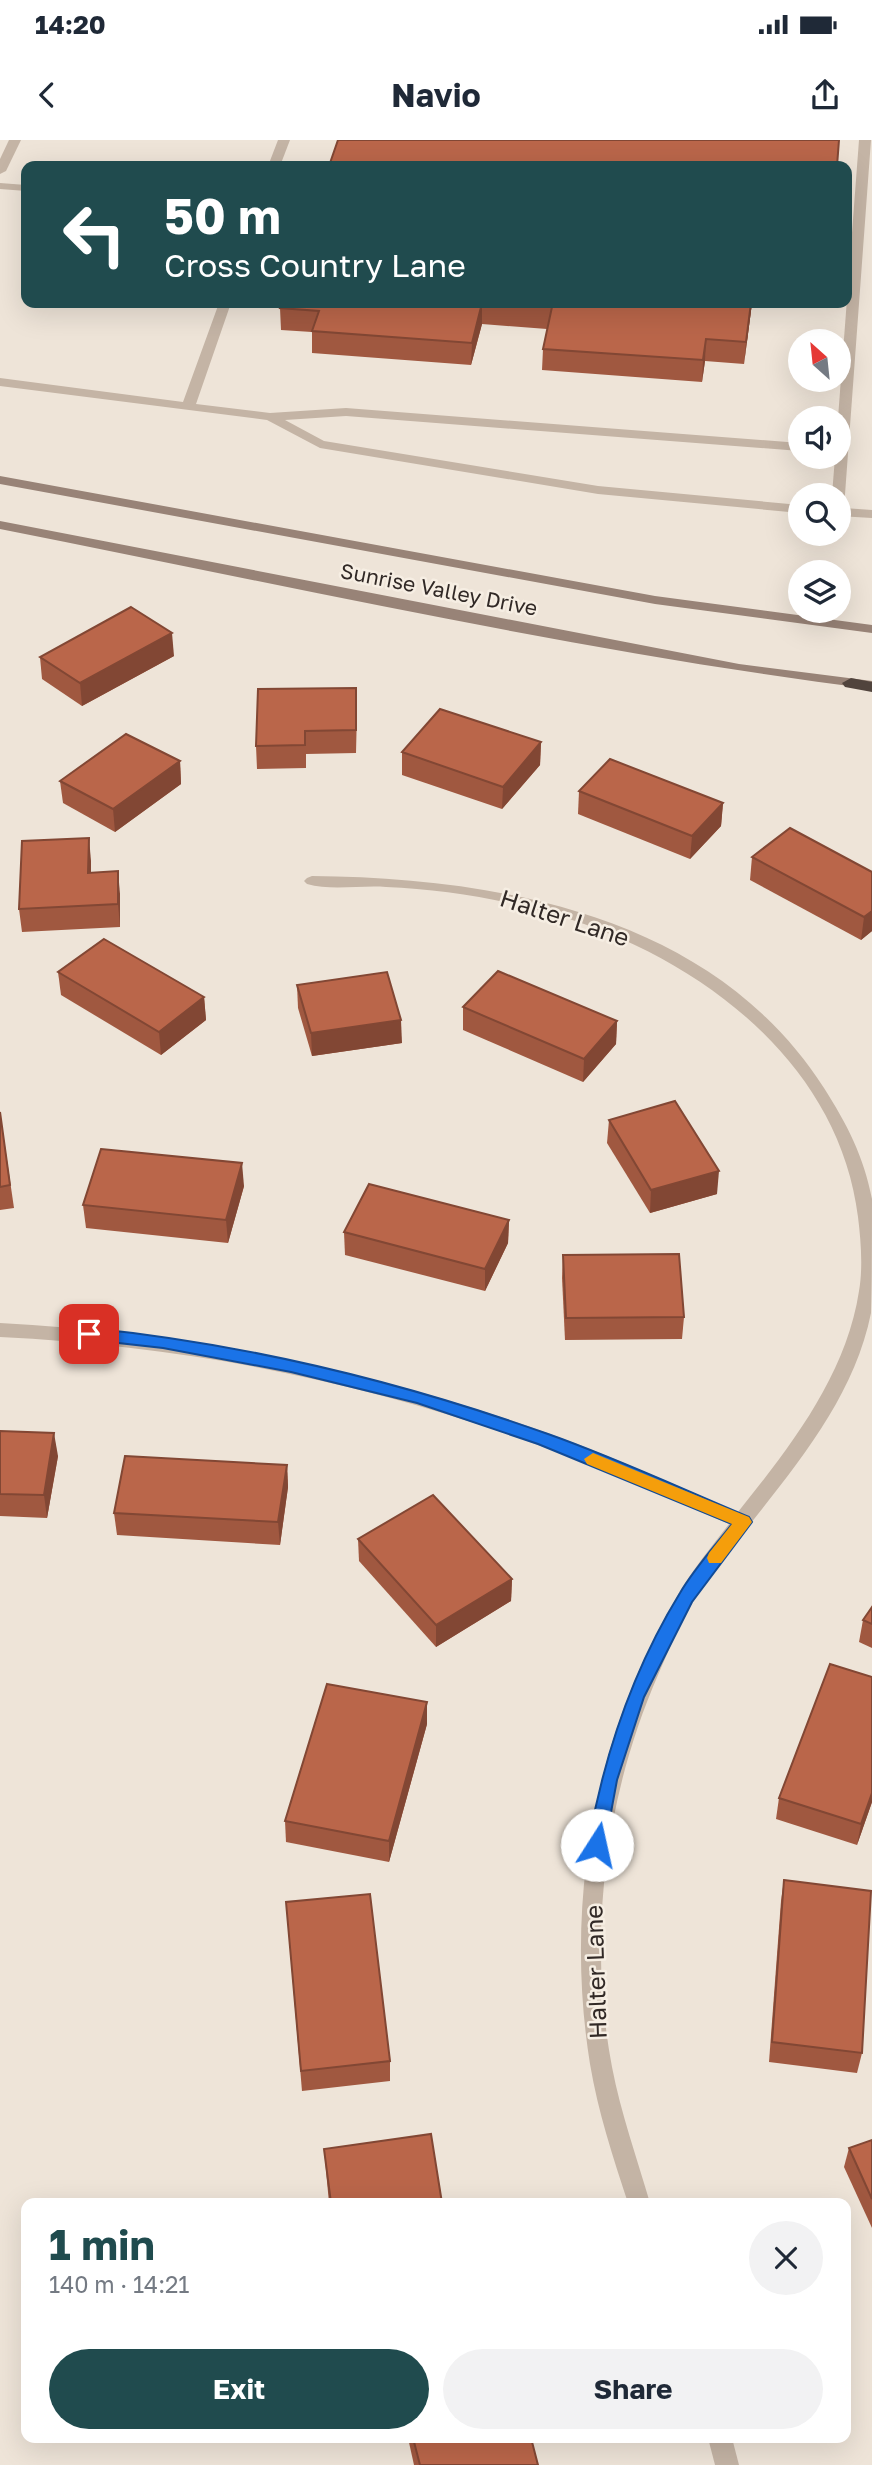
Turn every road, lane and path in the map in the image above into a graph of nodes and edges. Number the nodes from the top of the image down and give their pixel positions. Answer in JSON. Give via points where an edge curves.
{"nodes":[{"id":1,"x":15,"y":140,"type":"edge"},
{"id":2,"x":284,"y":140,"type":"edge"},
{"id":3,"x":865,"y":140,"type":"edge"},
{"id":4,"x":276,"y":161,"type":"edge"},
{"id":5,"x":0,"y":171,"type":"edge"},
{"id":6,"x":0,"y":186,"type":"edge"},
{"id":7,"x":21,"y":188,"type":"edge"},
{"id":8,"x":858,"y":234,"type":"junction"},
{"id":9,"x":872,"y":234,"type":"edge"},
{"id":10,"x":852,"y":306,"type":"edge"},
{"id":11,"x":223,"y":308,"type":"edge"},
{"id":12,"x":852,"y":308,"type":"edge"},
{"id":13,"x":0,"y":382,"type":"edge"},
{"id":14,"x":844,"y":406,"type":"edge"},
{"id":15,"x":188,"y":407,"type":"junction"},
{"id":16,"x":270,"y":417,"type":"junction"},
{"id":17,"x":788,"y":446,"type":"edge"},
{"id":18,"x":0,"y":481,"type":"edge"},
{"id":19,"x":788,"y":508,"type":"edge"},
{"id":20,"x":851,"y":512,"type":"edge"},
{"id":21,"x":872,"y":514,"type":"edge"},
{"id":22,"x":0,"y":525,"type":"edge"},
{"id":23,"x":872,"y":629,"type":"edge"},
{"id":24,"x":850,"y":683,"type":"joint"},
{"id":25,"x":872,"y":686,"type":"edge"},
{"id":26,"x":312,"y":881,"type":"dead end"},
{"id":27,"x":0,"y":1330,"type":"edge"},
{"id":28,"x":743,"y":1522,"type":"junction"},
{"id":29,"x":637,"y":2198,"type":"edge"},
{"id":30,"x":721,"y":2443,"type":"edge"},
{"id":31,"x":727,"y":2465,"type":"edge"}],
"edges":[{"from":1,"to":5,"type":"street"},
{"from":2,"to":4,"type":"street"},
{"from":3,"to":8,"type":"street"},
{"from":6,"to":7,"type":"street"},
{"from":8,"to":9,"type":"street"},
{"from":8,"to":10,"type":"street"},
{"from":11,"to":15,"type":"street"},
{"from":12,"to":14,"type":"street"},
{"from":13,"to":15,"type":"street"},
{"from":15,"to":16,"type":"street"},
{"from":16,"to":17,"type":"street","via":[[346,412]]},
{"from":16,"to":19,"type":"street","via":[[320,444],[623,493]]},
{"from":18,"to":23,"type":"main road","name":"Sunrise Valley Drive","via":[[655,600]]},
{"from":20,"to":21,"type":"street"},
{"from":22,"to":24,"type":"main road","name":"Sunrise Valley Drive","via":[[616,645]]},
{"from":24,"to":25,"type":"highway"},
{"from":26,"to":28,"type":"street","name":"Halter Lane","via":[[441,884],[530,901],[607,926],[667,954],[759,1017],[828,1102],[852,1150],[867,1201],[869,1288],[856,1342],[828,1406]]},
{"from":27,"to":28,"type":"street","via":[[163,1342],[291,1366],[418,1397],[544,1439]]},
{"from":28,"to":29,"type":"street","name":"Halter Lane","via":[[686,1597],[635,1697],[608,1780],[593,1866],[590,1960],[598,2056],[620,2154]]},
{"from":30,"to":31,"type":"street"}]}
